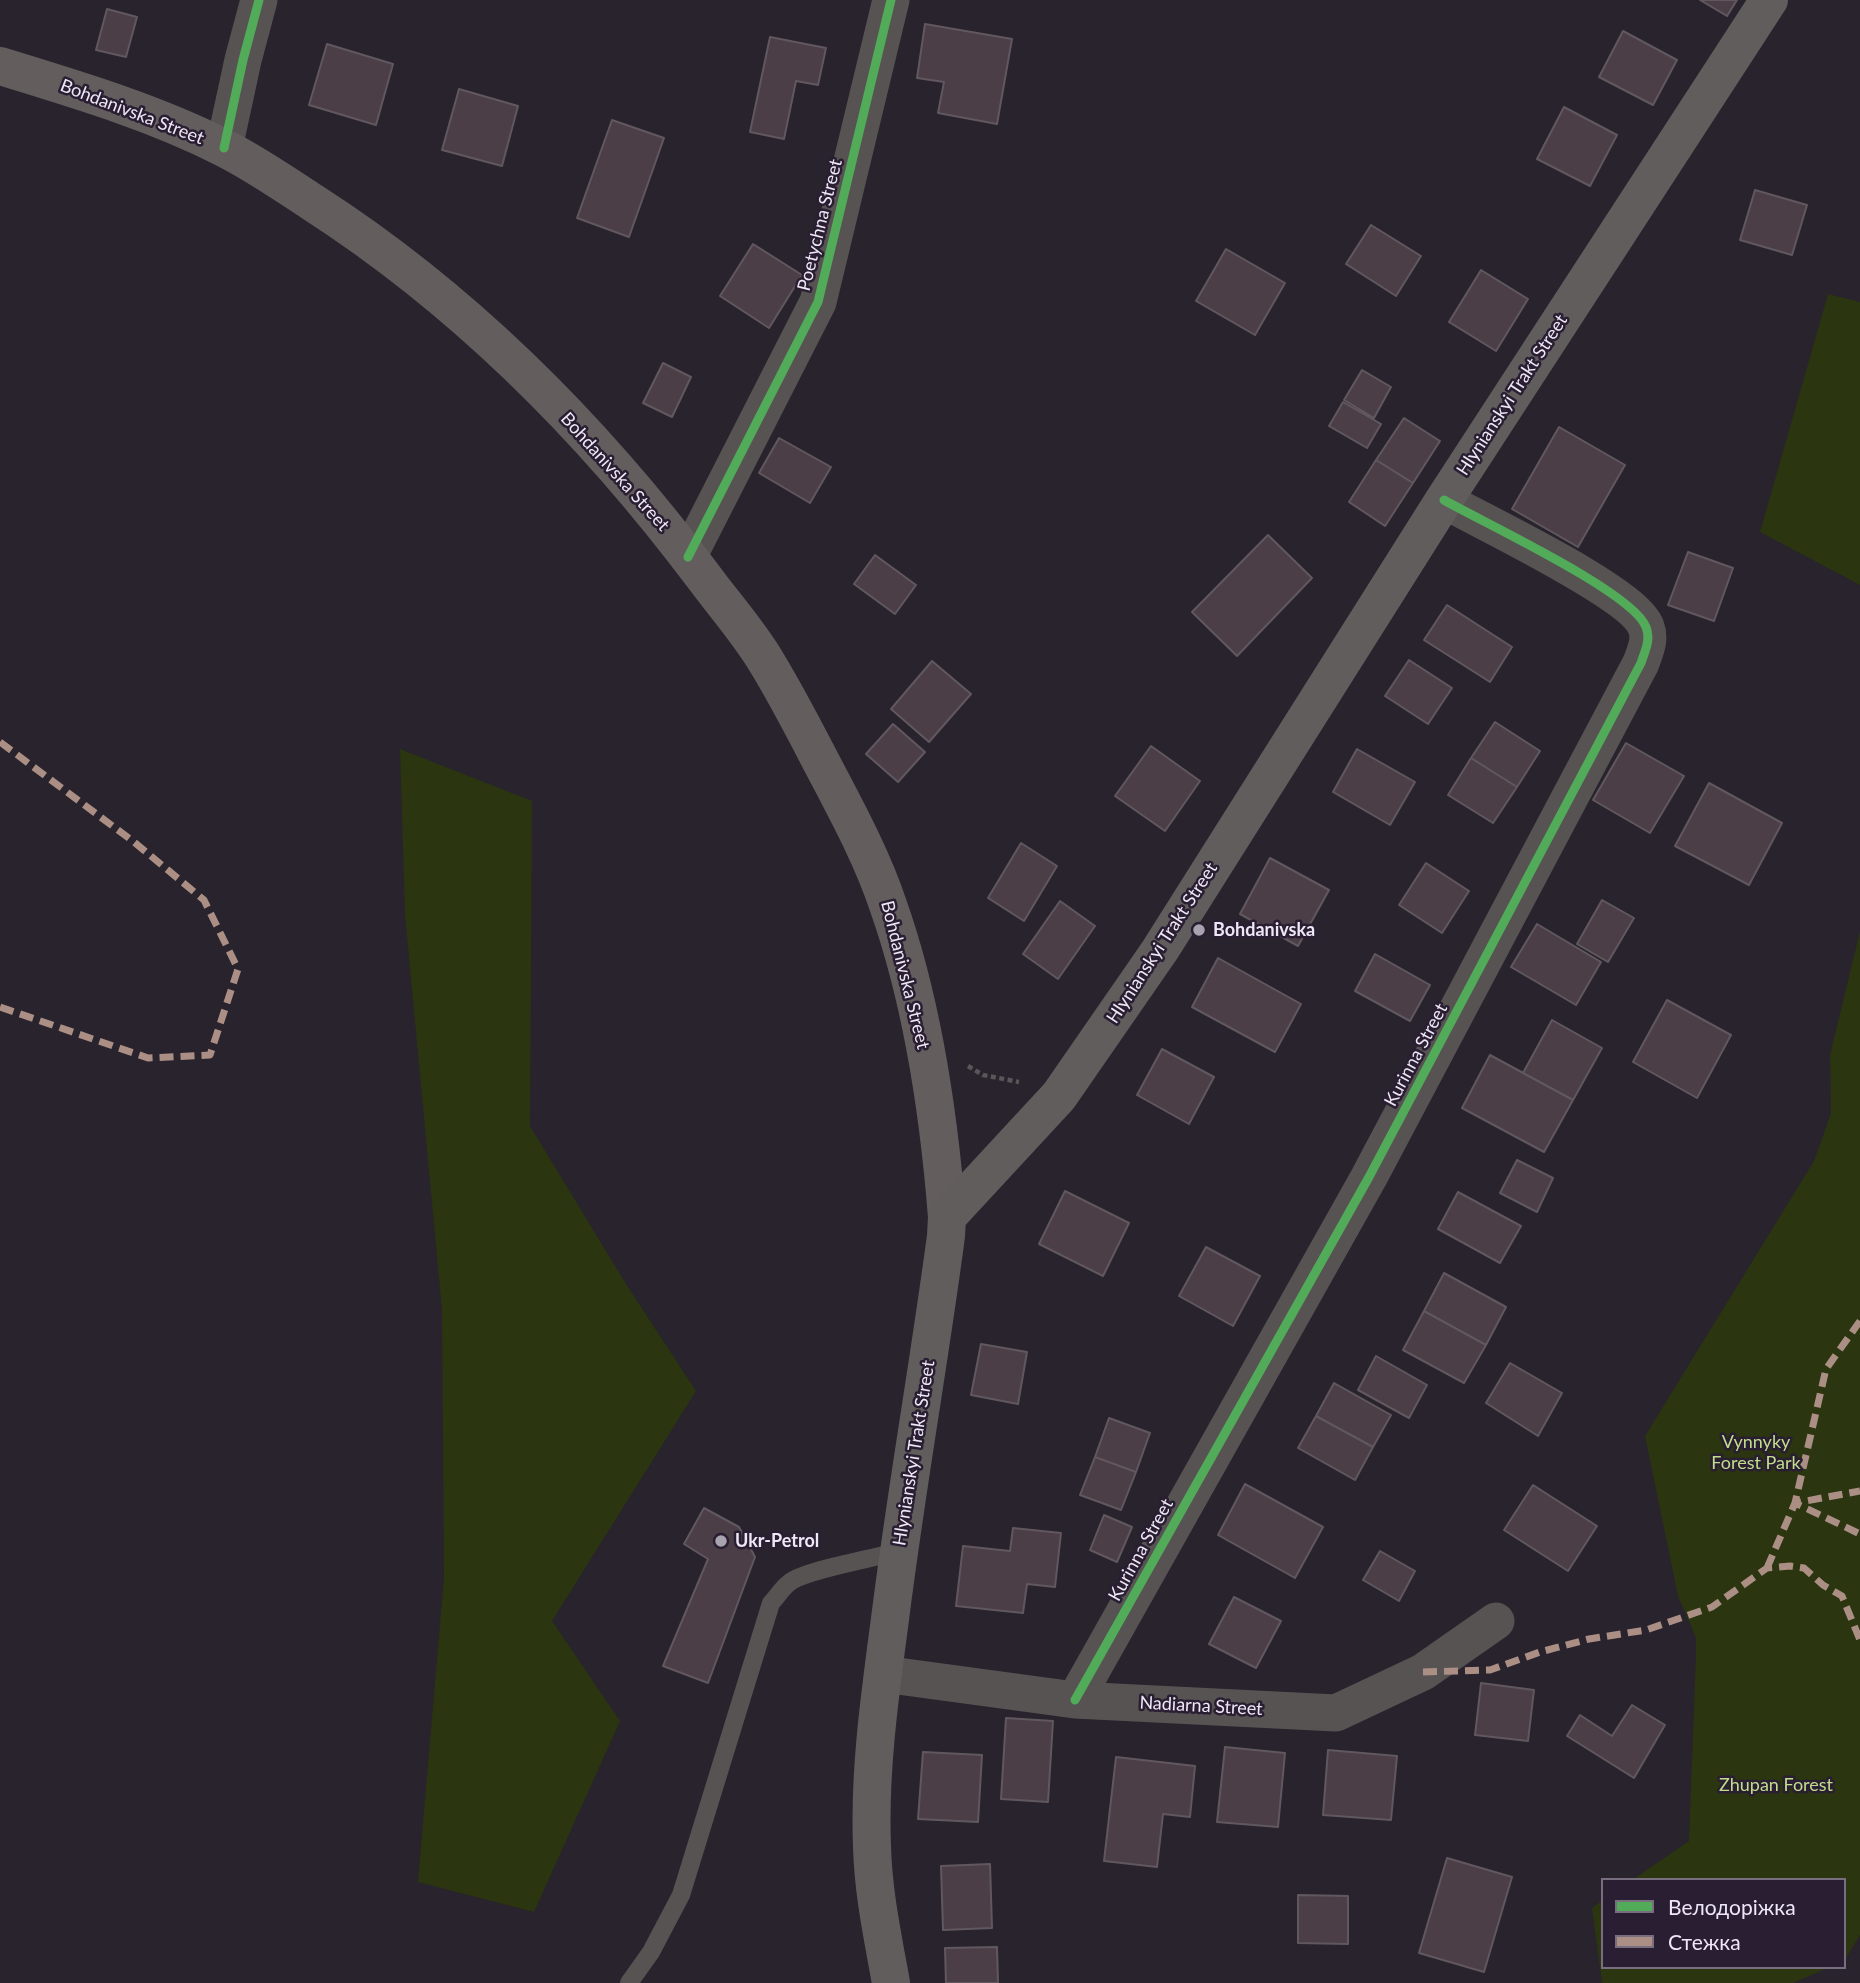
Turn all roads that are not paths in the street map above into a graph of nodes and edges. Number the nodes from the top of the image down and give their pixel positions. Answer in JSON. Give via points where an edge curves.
{"nodes":[{"id":1,"x":259,"y":0,"type":"edge"},
{"id":2,"x":891,"y":0,"type":"edge"},
{"id":3,"x":1769,"y":0,"type":"edge"},
{"id":4,"x":0,"y":66,"type":"edge"},
{"id":5,"x":224,"y":148,"type":"junction"},
{"id":6,"x":1444,"y":500,"type":"junction"},
{"id":7,"x":688,"y":557,"type":"junction"},
{"id":8,"x":947,"y":1216,"type":"junction"},
{"id":9,"x":899,"y":1552,"type":"junction"},
{"id":10,"x":1496,"y":1621,"type":"dead end"},
{"id":11,"x":883,"y":1674,"type":"junction"},
{"id":12,"x":1075,"y":1700,"type":"junction"},
{"id":13,"x":629,"y":1983,"type":"edge"},
{"id":14,"x":891,"y":1983,"type":"edge"}],
"edges":[{"from":1,"to":5,"type":"street"},
{"from":2,"to":7,"type":"street","name":"Poetychna Street","via":[[818,302]]},
{"from":3,"to":6,"type":"main road","name":"Hlynianskyi Trakt Street"},
{"from":4,"to":5,"type":"main road","name":"Bohdanivska Street","via":[[134,110]]},
{"from":5,"to":7,"type":"main road","name":"Bohdanivska Street","via":[[348,225],[462,313],[576,426]]},
{"from":6,"to":8,"type":"main road","name":"Hlynianskyi Trakt Street","via":[[1138,983],[1059,1096]]},
{"from":6,"to":12,"type":"street","name":"Kurinna Street","via":[[1567,566],[1621,601],[1645,624],[1648,641],[1641,663],[1370,1177]]},
{"from":7,"to":8,"type":"main road","name":"Bohdanivska Street","via":[[765,660],[838,794],[887,901],[925,1050]]},
{"from":8,"to":9,"type":"main road","name":"Hlynianskyi Trakt Street"},
{"from":9,"to":11,"type":"main road","name":"Hlynianskyi Trakt Street"},
{"from":9,"to":13,"type":"lane","via":[[791,1580],[771,1603],[681,1895]]},
{"from":10,"to":12,"type":"street","name":"Nadiarna Street","via":[[1423,1672],[1336,1713]]},
{"from":11,"to":12,"type":"street","name":"Nadiarna Street"},
{"from":11,"to":14,"type":"main road","name":"Hlynianskyi Trakt Street","via":[[872,1848]]}]}
